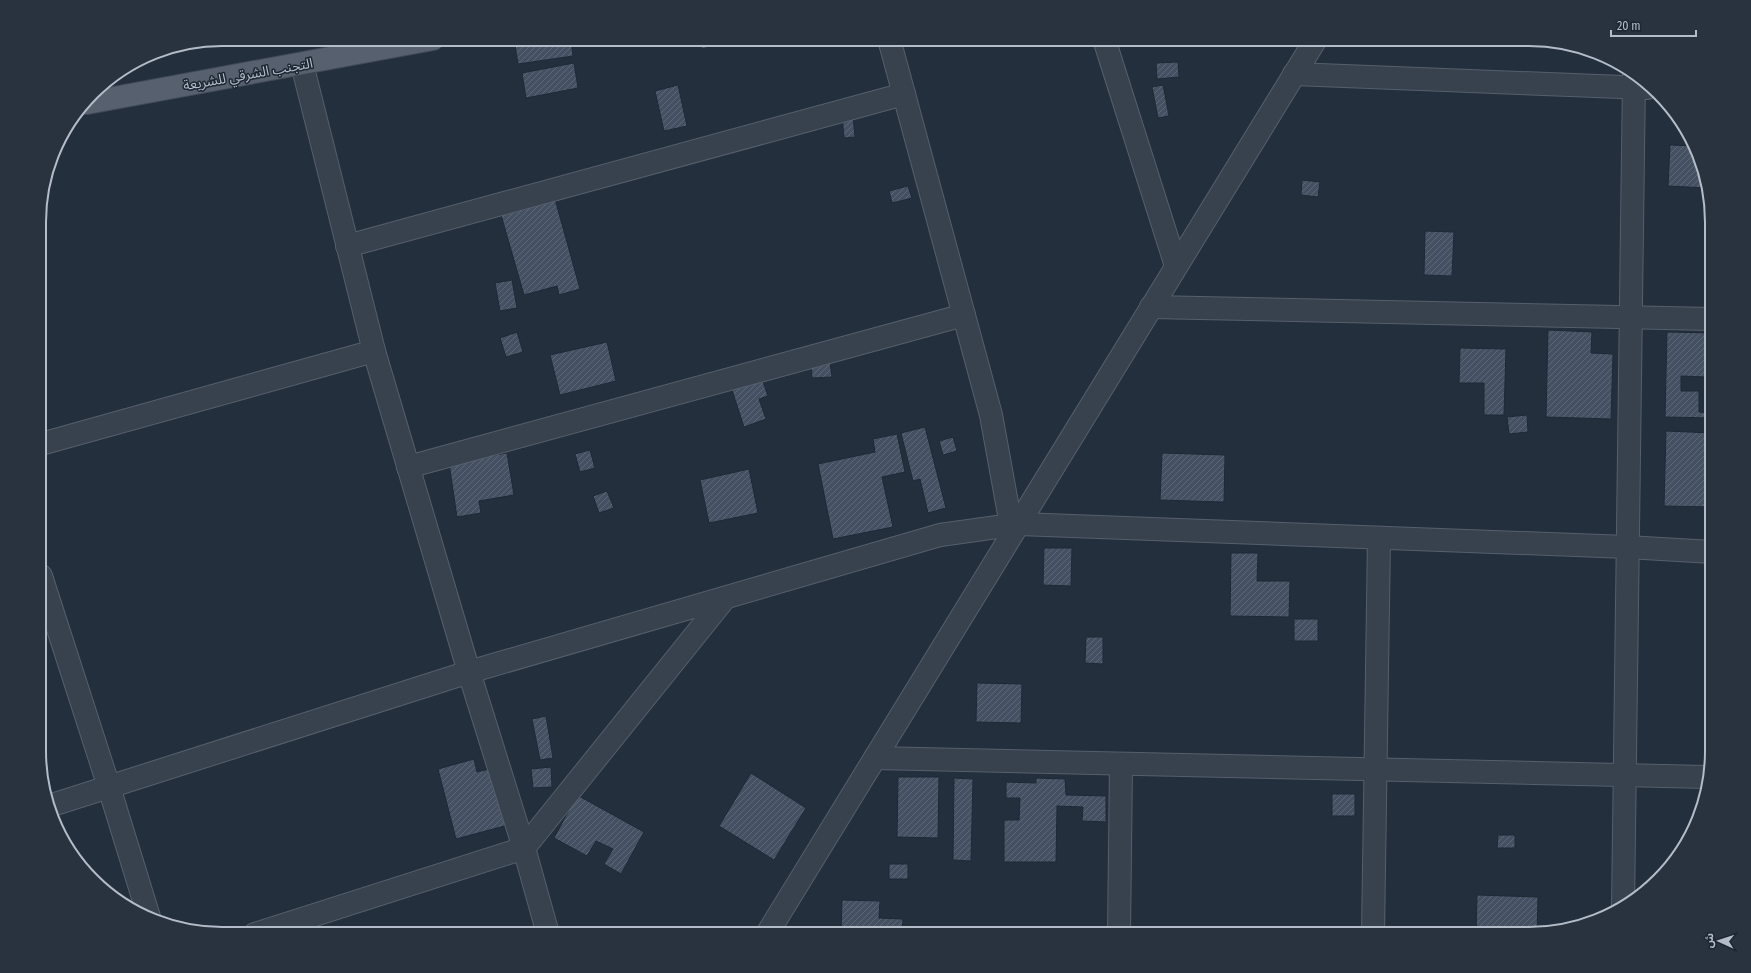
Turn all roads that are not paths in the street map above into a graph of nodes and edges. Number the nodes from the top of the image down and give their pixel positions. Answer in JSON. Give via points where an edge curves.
{"nodes":[{"id":1,"x":396,"y":46,"type":"edge"},
{"id":2,"x":891,"y":46,"type":"edge"},
{"id":3,"x":1106,"y":46,"type":"edge"},
{"id":4,"x":1312,"y":46,"type":"edge"},
{"id":5,"x":302,"y":64,"type":"junction"},
{"id":6,"x":1294,"y":74,"type":"junction"},
{"id":7,"x":1638,"y":84,"type":"edge"},
{"id":8,"x":904,"y":94,"type":"junction"},
{"id":9,"x":94,"y":102,"type":"edge"},
{"id":10,"x":347,"y":246,"type":"junction"},
{"id":11,"x":1176,"y":266,"type":"junction"},
{"id":12,"x":1151,"y":307,"type":"junction"},
{"id":13,"x":964,"y":315,"type":"junction"},
{"id":14,"x":1630,"y":316,"type":"junction"},
{"id":15,"x":1705,"y":319,"type":"edge"},
{"id":16,"x":374,"y":351,"type":"junction"},
{"id":17,"x":46,"y":442,"type":"edge"},
{"id":18,"x":408,"y":467,"type":"junction"},
{"id":19,"x":1015,"y":525,"type":"junction"},
{"id":20,"x":1379,"y":538,"type":"junction"},
{"id":21,"x":1627,"y":547,"type":"junction"},
{"id":22,"x":1705,"y":552,"type":"edge"},
{"id":23,"x":725,"y":598,"type":"junction"},
{"id":24,"x":46,"y":612,"type":"edge"},
{"id":25,"x":48,"y":624,"type":"edge"},
{"id":26,"x":469,"y":672,"type":"junction"},
{"id":27,"x":875,"y":758,"type":"junction"},
{"id":28,"x":1121,"y":764,"type":"junction"},
{"id":29,"x":1376,"y":770,"type":"junction"},
{"id":30,"x":1624,"y":776,"type":"junction"},
{"id":31,"x":1703,"y":777,"type":"edge"},
{"id":32,"x":109,"y":787,"type":"junction"},
{"id":33,"x":54,"y":804,"type":"edge"},
{"id":34,"x":524,"y":848,"type":"junction"},
{"id":35,"x":1623,"y":899,"type":"edge"},
{"id":36,"x":147,"y":910,"type":"edge"},
{"id":37,"x":277,"y":927,"type":"edge"},
{"id":38,"x":546,"y":927,"type":"edge"},
{"id":39,"x":771,"y":927,"type":"edge"},
{"id":40,"x":1119,"y":927,"type":"edge"},
{"id":41,"x":1373,"y":927,"type":"edge"}],
"edges":[{"from":1,"to":5,"type":"main road","name":"التجنب الشرقي للشريعة"},
{"from":2,"to":8,"type":"street"},
{"from":3,"to":11,"type":"street"},
{"from":4,"to":6,"type":"street"},
{"from":5,"to":9,"type":"main road","name":"التجنب الشرقي للشريعة"},
{"from":5,"to":10,"type":"street"},
{"from":6,"to":7,"type":"street"},
{"from":6,"to":11,"type":"street"},
{"from":7,"to":14,"type":"street"},
{"from":8,"to":10,"type":"street"},
{"from":8,"to":13,"type":"street"},
{"from":10,"to":16,"type":"street"},
{"from":11,"to":12,"type":"street"},
{"from":12,"to":14,"type":"street"},
{"from":12,"to":19,"type":"street"},
{"from":13,"to":18,"type":"street"},
{"from":13,"to":19,"type":"street","via":[[991,415]]},
{"from":14,"to":15,"type":"street"},
{"from":14,"to":21,"type":"street"},
{"from":16,"to":17,"type":"street"},
{"from":16,"to":18,"type":"street"},
{"from":18,"to":26,"type":"street"},
{"from":19,"to":20,"type":"street"},
{"from":19,"to":23,"type":"street","via":[[940,535]]},
{"from":19,"to":27,"type":"street"},
{"from":20,"to":21,"type":"street"},
{"from":20,"to":29,"type":"street"},
{"from":21,"to":22,"type":"street"},
{"from":21,"to":30,"type":"street"},
{"from":23,"to":26,"type":"street"},
{"from":23,"to":34,"type":"street"},
{"from":24,"to":25,"type":"street"},
{"from":25,"to":32,"type":"street"},
{"from":26,"to":32,"type":"street"},
{"from":26,"to":34,"type":"street"},
{"from":27,"to":28,"type":"street"},
{"from":27,"to":39,"type":"street"},
{"from":28,"to":29,"type":"street"},
{"from":28,"to":40,"type":"street"},
{"from":29,"to":30,"type":"street"},
{"from":29,"to":41,"type":"street"},
{"from":30,"to":31,"type":"street"},
{"from":30,"to":35,"type":"street"},
{"from":32,"to":33,"type":"street"},
{"from":32,"to":36,"type":"street"},
{"from":34,"to":37,"type":"street"},
{"from":34,"to":38,"type":"street"}]}
